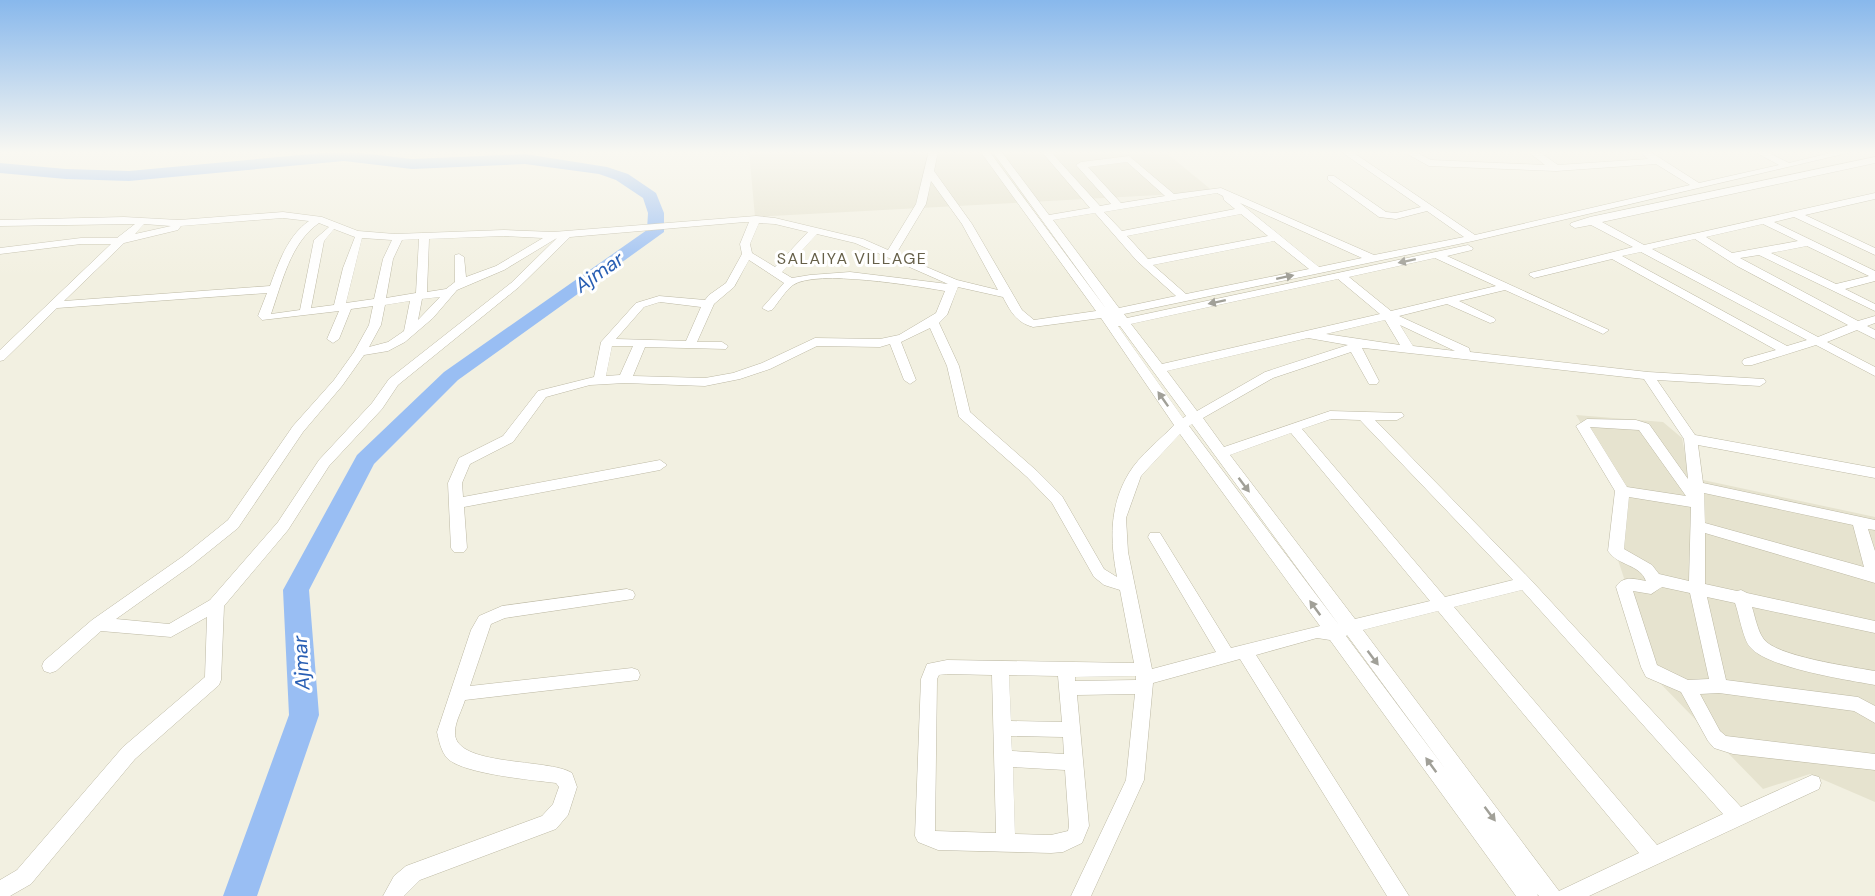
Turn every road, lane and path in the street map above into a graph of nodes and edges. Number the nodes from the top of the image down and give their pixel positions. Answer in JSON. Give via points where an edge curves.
{"nodes":[{"id":1,"x":924,"y":193,"type":"edge"},
{"id":2,"x":945,"y":193,"type":"edge"},
{"id":3,"x":1017,"y":193,"type":"edge"},
{"id":4,"x":1028,"y":193,"type":"edge"},
{"id":5,"x":1080,"y":193,"type":"edge"},
{"id":6,"x":1106,"y":193,"type":"edge"},
{"id":7,"x":1167,"y":193,"type":"edge"},
{"id":8,"x":1202,"y":193,"type":"edge"},
{"id":9,"x":1221,"y":193,"type":"edge"},
{"id":10,"x":1224,"y":193,"type":"edge"},
{"id":11,"x":1352,"y":193,"type":"edge"},
{"id":12,"x":1407,"y":193,"type":"edge"},
{"id":13,"x":1675,"y":193,"type":"edge"},
{"id":14,"x":1725,"y":193,"type":"edge"},
{"id":15,"x":1875,"y":196,"type":"edge"},
{"id":16,"x":1173,"y":198,"type":"junction"},
{"id":17,"x":1861,"y":199,"type":"junction"},
{"id":18,"x":1875,"y":205,"type":"edge"},
{"id":19,"x":1119,"y":207,"type":"junction"},
{"id":20,"x":1430,"y":208,"type":"junction"},
{"id":21,"x":1095,"y":211,"type":"junction"},
{"id":22,"x":1242,"y":211,"type":"junction"},
{"id":23,"x":1795,"y":214,"type":"junction"},
{"id":24,"x":1581,"y":215,"type":"junction"},
{"id":25,"x":1047,"y":218,"type":"junction"},
{"id":26,"x":751,"y":219,"type":"junction"},
{"id":27,"x":313,"y":221,"type":"junction"},
{"id":28,"x":1764,"y":221,"type":"junction"},
{"id":29,"x":1593,"y":222,"type":"junction"},
{"id":30,"x":0,"y":225,"type":"edge"},
{"id":31,"x":140,"y":225,"type":"junction"},
{"id":32,"x":176,"y":225,"type":"junction"},
{"id":33,"x":330,"y":230,"type":"junction"},
{"id":34,"x":816,"y":230,"type":"junction"},
{"id":35,"x":567,"y":234,"type":"junction"},
{"id":36,"x":523,"y":235,"type":"junction"},
{"id":37,"x":1118,"y":235,"type":"junction"},
{"id":38,"x":1697,"y":236,"type":"junction"},
{"id":39,"x":1276,"y":237,"type":"junction"},
{"id":40,"x":1473,"y":238,"type":"junction"},
{"id":41,"x":358,"y":239,"type":"junction"},
{"id":42,"x":424,"y":239,"type":"junction"},
{"id":43,"x":397,"y":240,"type":"junction"},
{"id":44,"x":120,"y":241,"type":"junction"},
{"id":45,"x":1806,"y":243,"type":"junction"},
{"id":46,"x":1643,"y":248,"type":"junction"},
{"id":47,"x":0,"y":251,"type":"edge"},
{"id":48,"x":1761,"y":252,"type":"junction"},
{"id":49,"x":1875,"y":252,"type":"edge"},
{"id":50,"x":747,"y":254,"type":"junction"},
{"id":51,"x":891,"y":254,"type":"junction"},
{"id":52,"x":1436,"y":255,"type":"junction"},
{"id":53,"x":1614,"y":256,"type":"junction"},
{"id":54,"x":459,"y":257,"type":"dead end"},
{"id":55,"x":1730,"y":257,"type":"junction"},
{"id":56,"x":1373,"y":259,"type":"junction"},
{"id":57,"x":1145,"y":263,"type":"junction"},
{"id":58,"x":1317,"y":270,"type":"junction"},
{"id":59,"x":776,"y":273,"type":"junction"},
{"id":60,"x":1534,"y":275,"type":"dead end"},
{"id":61,"x":1341,"y":276,"type":"junction"},
{"id":62,"x":1875,"y":276,"type":"edge"},
{"id":63,"x":790,"y":282,"type":"junction"},
{"id":64,"x":461,"y":283,"type":"junction"},
{"id":65,"x":952,"y":286,"type":"junction"},
{"id":66,"x":1505,"y":287,"type":"junction"},
{"id":67,"x":1835,"y":288,"type":"junction"},
{"id":68,"x":275,"y":289,"type":"junction"},
{"id":69,"x":449,"y":292,"type":"junction"},
{"id":70,"x":1007,"y":295,"type":"junction"},
{"id":71,"x":419,"y":296,"type":"junction"},
{"id":72,"x":1184,"y":298,"type":"junction"},
{"id":73,"x":381,"y":301,"type":"junction"},
{"id":74,"x":1449,"y":301,"type":"junction"},
{"id":75,"x":708,"y":304,"type":"junction"},
{"id":76,"x":55,"y":305,"type":"junction"},
{"id":77,"x":343,"y":306,"type":"junction"},
{"id":78,"x":768,"y":308,"type":"dead end"},
{"id":79,"x":1875,"y":308,"type":"edge"},
{"id":80,"x":305,"y":311,"type":"junction"},
{"id":81,"x":1388,"y":315,"type":"junction"},
{"id":82,"x":1114,"y":318,"type":"junction"},
{"id":83,"x":1875,"y":319,"type":"edge"},
{"id":84,"x":1490,"y":320,"type":"dead end"},
{"id":85,"x":933,"y":322,"type":"junction"},
{"id":86,"x":1857,"y":326,"type":"junction"},
{"id":87,"x":1604,"y":330,"type":"dead end"},
{"id":88,"x":410,"y":331,"type":"junction"},
{"id":89,"x":1308,"y":334,"type":"junction"},
{"id":90,"x":1875,"y":335,"type":"edge"},
{"id":91,"x":333,"y":339,"type":"dead end"},
{"id":92,"x":894,"y":340,"type":"junction"},
{"id":93,"x":1818,"y":341,"type":"junction"},
{"id":94,"x":607,"y":342,"type":"junction"},
{"id":95,"x":640,"y":344,"type":"junction"},
{"id":96,"x":690,"y":345,"type":"junction"},
{"id":97,"x":1359,"y":345,"type":"junction"},
{"id":98,"x":722,"y":346,"type":"dead end"},
{"id":99,"x":1409,"y":349,"type":"junction"},
{"id":100,"x":1786,"y":351,"type":"junction"},
{"id":101,"x":360,"y":352,"type":"junction"},
{"id":102,"x":0,"y":357,"type":"edge"},
{"id":103,"x":1478,"y":357,"type":"junction"},
{"id":104,"x":1748,"y":362,"type":"dead end"},
{"id":105,"x":1158,"y":369,"type":"junction"},
{"id":106,"x":1875,"y":372,"type":"edge"},
{"id":107,"x":1648,"y":376,"type":"junction"},
{"id":108,"x":625,"y":379,"type":"junction"},
{"id":109,"x":910,"y":380,"type":"dead end"},
{"id":110,"x":599,"y":381,"type":"junction"},
{"id":111,"x":1373,"y":381,"type":"dead end"},
{"id":112,"x":1760,"y":382,"type":"dead end"},
{"id":113,"x":1363,"y":415,"type":"junction"},
{"id":114,"x":1397,"y":416,"type":"dead end"},
{"id":115,"x":1188,"y":422,"type":"junction"},
{"id":116,"x":1293,"y":427,"type":"junction"},
{"id":117,"x":1691,"y":439,"type":"junction"},
{"id":118,"x":1221,"y":453,"type":"junction"},
{"id":119,"x":660,"y":465,"type":"dead end"},
{"id":120,"x":1875,"y":473,"type":"edge"},
{"id":121,"x":1622,"y":491,"type":"junction"},
{"id":122,"x":1697,"y":495,"type":"junction"},
{"id":123,"x":457,"y":503,"type":"junction"},
{"id":124,"x":1858,"y":522,"type":"junction"},
{"id":125,"x":1875,"y":525,"type":"edge"},
{"id":126,"x":1698,"y":526,"type":"junction"},
{"id":127,"x":1155,"y":537,"type":"dead end"},
{"id":128,"x":459,"y":548,"type":"dead end"},
{"id":129,"x":1875,"y":576,"type":"edge"},
{"id":130,"x":1653,"y":579,"type":"junction"},
{"id":131,"x":1525,"y":583,"type":"junction"},
{"id":132,"x":1127,"y":586,"type":"junction"},
{"id":133,"x":1697,"y":588,"type":"junction"},
{"id":134,"x":627,"y":596,"type":"dead end"},
{"id":135,"x":1741,"y":596,"type":"junction"},
{"id":136,"x":1441,"y":603,"type":"junction"},
{"id":137,"x":216,"y":604,"type":"junction"},
{"id":138,"x":98,"y":624,"type":"junction"},
{"id":139,"x":1875,"y":627,"type":"edge"},
{"id":140,"x":1342,"y":631,"type":"junction"},
{"id":141,"x":1235,"y":654,"type":"junction"},
{"id":142,"x":50,"y":666,"type":"dead end"},
{"id":143,"x":1000,"y":670,"type":"junction"},
{"id":144,"x":632,"y":675,"type":"dead end"},
{"id":145,"x":1144,"y":678,"type":"junction"},
{"id":146,"x":1875,"y":678,"type":"edge"},
{"id":147,"x":1067,"y":679,"type":"junction"},
{"id":148,"x":1719,"y":686,"type":"junction"},
{"id":149,"x":1687,"y":687,"type":"junction"},
{"id":150,"x":458,"y":694,"type":"junction"},
{"id":151,"x":1875,"y":716,"type":"edge"},
{"id":152,"x":1003,"y":728,"type":"junction"},
{"id":153,"x":1071,"y":730,"type":"junction"},
{"id":154,"x":1003,"y":759,"type":"junction"},
{"id":155,"x":1074,"y":762,"type":"junction"},
{"id":156,"x":1875,"y":762,"type":"edge"},
{"id":157,"x":1812,"y":783,"type":"dead end"},
{"id":158,"x":1738,"y":817,"type":"junction"},
{"id":159,"x":1006,"y":843,"type":"junction"},
{"id":160,"x":1654,"y":856,"type":"junction"},
{"id":161,"x":0,"y":891,"type":"edge"},
{"id":162,"x":393,"y":896,"type":"edge"},
{"id":163,"x":1081,"y":896,"type":"edge"},
{"id":164,"x":1399,"y":896,"type":"edge"},
{"id":165,"x":1528,"y":896,"type":"edge"},
{"id":166,"x":1551,"y":896,"type":"edge"},
{"id":167,"x":1567,"y":896,"type":"edge"}],
"edges":[{"from":1,"to":51,"type":"street"},
{"from":2,"to":70,"type":"street"},
{"from":3,"to":82,"type":"street"},
{"from":4,"to":25,"type":"street"},
{"from":5,"to":21,"type":"street"},
{"from":6,"to":19,"type":"street"},
{"from":7,"to":16,"type":"street"},
{"from":8,"to":16,"type":"street"},
{"from":9,"to":22,"type":"street"},
{"from":10,"to":56,"type":"street"},
{"from":11,"to":20,"type":"street","via":[[1391,217]]},
{"from":12,"to":20,"type":"street"},
{"from":13,"to":24,"type":"street"},
{"from":14,"to":29,"type":"street"},
{"from":15,"to":17,"type":"street"},
{"from":16,"to":19,"type":"street"},
{"from":17,"to":18,"type":"street"},
{"from":17,"to":23,"type":"street"},
{"from":19,"to":21,"type":"street"},
{"from":20,"to":40,"type":"street"},
{"from":21,"to":25,"type":"street"},
{"from":21,"to":37,"type":"street"},
{"from":22,"to":37,"type":"street"},
{"from":22,"to":39,"type":"street"},
{"from":23,"to":28,"type":"street"},
{"from":23,"to":49,"type":"street"},
{"from":24,"to":29,"type":"street"},
{"from":24,"to":40,"type":"street"},
{"from":25,"to":82,"type":"street"},
{"from":26,"to":34,"type":"street"},
{"from":26,"to":35,"type":"street"},
{"from":26,"to":50,"type":"street","via":[[745,244]]},
{"from":27,"to":32,"type":"street","via":[[260,219]]},
{"from":27,"to":33,"type":"street"},
{"from":27,"to":36,"type":"street","via":[[376,236]]},
{"from":27,"to":68,"type":"street","via":[[298,234]]},
{"from":28,"to":38,"type":"street"},
{"from":28,"to":45,"type":"street"},
{"from":29,"to":46,"type":"street"},
{"from":29,"to":52,"type":"street"},
{"from":30,"to":31,"type":"street"},
{"from":30,"to":32,"type":"street","via":[[140,220]]},
{"from":31,"to":32,"type":"street"},
{"from":31,"to":44,"type":"street"},
{"from":32,"to":44,"type":"street"},
{"from":33,"to":41,"type":"street"},
{"from":33,"to":80,"type":"street","via":[[319,240]]},
{"from":34,"to":51,"type":"street"},
{"from":34,"to":59,"type":"street"},
{"from":35,"to":36,"type":"street"},
{"from":35,"to":64,"type":"street","via":[[492,272]]},
{"from":35,"to":137,"type":"street","via":[[515,285],[393,382],[377,406],[324,463],[282,526]]},
{"from":36,"to":42,"type":"street"},
{"from":37,"to":57,"type":"street"},
{"from":38,"to":46,"type":"street"},
{"from":38,"to":55,"type":"street"},
{"from":39,"to":57,"type":"street"},
{"from":39,"to":58,"type":"street"},
{"from":40,"to":56,"type":"street"},
{"from":41,"to":43,"type":"street"},
{"from":41,"to":77,"type":"street","via":[[348,268]]},
{"from":42,"to":43,"type":"street"},
{"from":42,"to":71,"type":"street"},
{"from":43,"to":73,"type":"street","via":[[388,259]]},
{"from":44,"to":47,"type":"street","via":[[81,241]]},
{"from":44,"to":76,"type":"street"},
{"from":45,"to":48,"type":"street"},
{"from":45,"to":62,"type":"street"},
{"from":46,"to":53,"type":"street"},
{"from":46,"to":93,"type":"street"},
{"from":48,"to":55,"type":"street"},
{"from":48,"to":67,"type":"street"},
{"from":50,"to":59,"type":"street"},
{"from":50,"to":75,"type":"street","via":[[730,285]]},
{"from":51,"to":65,"type":"street"},
{"from":52,"to":61,"type":"street","one_way":true},
{"from":52,"to":66,"type":"street"},
{"from":53,"to":60,"type":"street"},
{"from":53,"to":100,"type":"street"},
{"from":54,"to":64,"type":"street"},
{"from":55,"to":86,"type":"street"},
{"from":56,"to":58,"type":"street"},
{"from":57,"to":72,"type":"street"},
{"from":72,"to":58,"type":"street","one_way":true},
{"from":59,"to":63,"type":"street"},
{"from":61,"to":81,"type":"street"},
{"from":61,"to":82,"type":"street","one_way":true},
{"from":62,"to":67,"type":"street"},
{"from":63,"to":65,"type":"street","via":[[820,276],[875,276]]},
{"from":63,"to":78,"type":"street"},
{"from":64,"to":69,"type":"street"},
{"from":65,"to":70,"type":"street"},
{"from":65,"to":85,"type":"street","via":[[945,308]]},
{"from":66,"to":74,"type":"street"},
{"from":66,"to":87,"type":"street"},
{"from":67,"to":79,"type":"street"},
{"from":68,"to":76,"type":"street"},
{"from":68,"to":80,"type":"street","via":[[266,318]]},
{"from":69,"to":71,"type":"street"},
{"from":69,"to":88,"type":"street","via":[[442,304]]},
{"from":70,"to":82,"type":"street","via":[[1027,323]]},
{"from":71,"to":73,"type":"street"},
{"from":71,"to":88,"type":"street"},
{"from":72,"to":82,"type":"street"},
{"from":73,"to":77,"type":"street"},
{"from":73,"to":101,"type":"street","via":[[375,325]]},
{"from":74,"to":81,"type":"street"},
{"from":74,"to":84,"type":"street"},
{"from":75,"to":94,"type":"street","via":[[646,301]]},
{"from":75,"to":96,"type":"street"},
{"from":76,"to":102,"type":"street"},
{"from":77,"to":80,"type":"street"},
{"from":77,"to":91,"type":"street"},
{"from":81,"to":89,"type":"street"},
{"from":81,"to":99,"type":"street"},
{"from":81,"to":103,"type":"street"},
{"from":82,"to":105,"type":"street"},
{"from":115,"to":82,"type":"street","one_way":true},
{"from":83,"to":86,"type":"street"},
{"from":85,"to":92,"type":"street"},
{"from":85,"to":132,"type":"street","via":[[953,366],[964,414],[1056,500],[1099,573],[1109,581]]},
{"from":86,"to":90,"type":"street"},
{"from":86,"to":93,"type":"street"},
{"from":88,"to":101,"type":"street","via":[[386,348]]},
{"from":89,"to":97,"type":"street"},
{"from":89,"to":105,"type":"street"},
{"from":92,"to":108,"type":"street","via":[[856,344],[815,342],[765,366],[705,382]]},
{"from":92,"to":109,"type":"street"},
{"from":93,"to":100,"type":"street"},
{"from":93,"to":106,"type":"street"},
{"from":94,"to":95,"type":"street"},
{"from":94,"to":110,"type":"street"},
{"from":95,"to":96,"type":"street"},
{"from":95,"to":108,"type":"street"},
{"from":96,"to":98,"type":"street"},
{"from":97,"to":99,"type":"street"},
{"from":97,"to":111,"type":"street"},
{"from":97,"to":115,"type":"street","via":[[1269,375]]},
{"from":99,"to":103,"type":"street"},
{"from":100,"to":104,"type":"street"},
{"from":101,"to":138,"type":"street","via":[[298,429],[233,524]]},
{"from":103,"to":107,"type":"street"},
{"from":105,"to":115,"type":"street"},
{"from":107,"to":112,"type":"street"},
{"from":107,"to":117,"type":"street"},
{"from":108,"to":110,"type":"street"},
{"from":110,"to":123,"type":"street","via":[[542,394],[508,439],[464,461],[455,483]]},
{"from":113,"to":114,"type":"street"},
{"from":113,"to":116,"type":"street","via":[[1330,415]]},
{"from":113,"to":131,"type":"street"},
{"from":115,"to":118,"type":"street"},
{"from":115,"to":132,"type":"street","via":[[1135,474],[1119,518]]},
{"from":140,"to":115,"type":"street","one_way":true},
{"from":116,"to":118,"type":"street"},
{"from":116,"to":136,"type":"street"},
{"from":117,"to":120,"type":"street"},
{"from":117,"to":122,"type":"street"},
{"from":118,"to":140,"type":"street","one_way":true},
{"from":119,"to":123,"type":"street"},
{"from":121,"to":122,"type":"street"},
{"from":121,"to":122,"type":"street","via":[[1584,424],[1644,427]]},
{"from":121,"to":130,"type":"street","via":[[1616,551],[1646,567]]},
{"from":122,"to":124,"type":"street"},
{"from":122,"to":126,"type":"street"},
{"from":123,"to":128,"type":"street"},
{"from":124,"to":125,"type":"street"},
{"from":124,"to":129,"type":"street"},
{"from":126,"to":129,"type":"street"},
{"from":126,"to":133,"type":"street"},
{"from":127,"to":141,"type":"street"},
{"from":130,"to":133,"type":"street"},
{"from":130,"to":149,"type":"street","via":[[1650,588],[1628,584],[1624,587],[1646,657],[1652,672]]},
{"from":131,"to":136,"type":"street"},
{"from":131,"to":158,"type":"street"},
{"from":132,"to":145,"type":"street"},
{"from":133,"to":135,"type":"street"},
{"from":133,"to":148,"type":"street"},
{"from":134,"to":150,"type":"street","via":[[493,614],[479,630]]},
{"from":135,"to":139,"type":"street"},
{"from":135,"to":146,"type":"street","via":[[1761,649],[1779,657]]},
{"from":136,"to":140,"type":"street"},
{"from":136,"to":160,"type":"street"},
{"from":137,"to":138,"type":"street","via":[[171,631]]},
{"from":137,"to":161,"type":"street","via":[[213,680],[129,753],[24,877]]},
{"from":138,"to":142,"type":"street"},
{"from":140,"to":141,"type":"street","via":[[1317,632]]},
{"from":165,"to":140,"type":"street","one_way":true},
{"from":140,"to":166,"type":"street","one_way":true},
{"from":141,"to":145,"type":"street"},
{"from":141,"to":164,"type":"street"},
{"from":143,"to":147,"type":"street"},
{"from":143,"to":152,"type":"street"},
{"from":143,"to":159,"type":"street","via":[[933,669],[929,679],[924,823],[925,836],[938,841]]},
{"from":144,"to":150,"type":"street"},
{"from":145,"to":147,"type":"street"},
{"from":145,"to":163,"type":"street","via":[[1135,780]]},
{"from":147,"to":153,"type":"street"},
{"from":148,"to":149,"type":"street"},
{"from":148,"to":151,"type":"street","via":[[1858,704]]},
{"from":149,"to":156,"type":"street","via":[[1720,742]]},
{"from":150,"to":162,"type":"street","via":[[446,732],[448,746],[456,755],[471,761],[559,775],[568,787],[561,809],[549,823],[413,873]]},
{"from":152,"to":153,"type":"street"},
{"from":152,"to":154,"type":"street"},
{"from":153,"to":155,"type":"street"},
{"from":154,"to":155,"type":"street"},
{"from":154,"to":159,"type":"street"},
{"from":155,"to":159,"type":"street","via":[[1079,826],[1075,837],[1064,843]]},
{"from":157,"to":158,"type":"street"},
{"from":158,"to":160,"type":"street"},
{"from":160,"to":167,"type":"street"}]}
